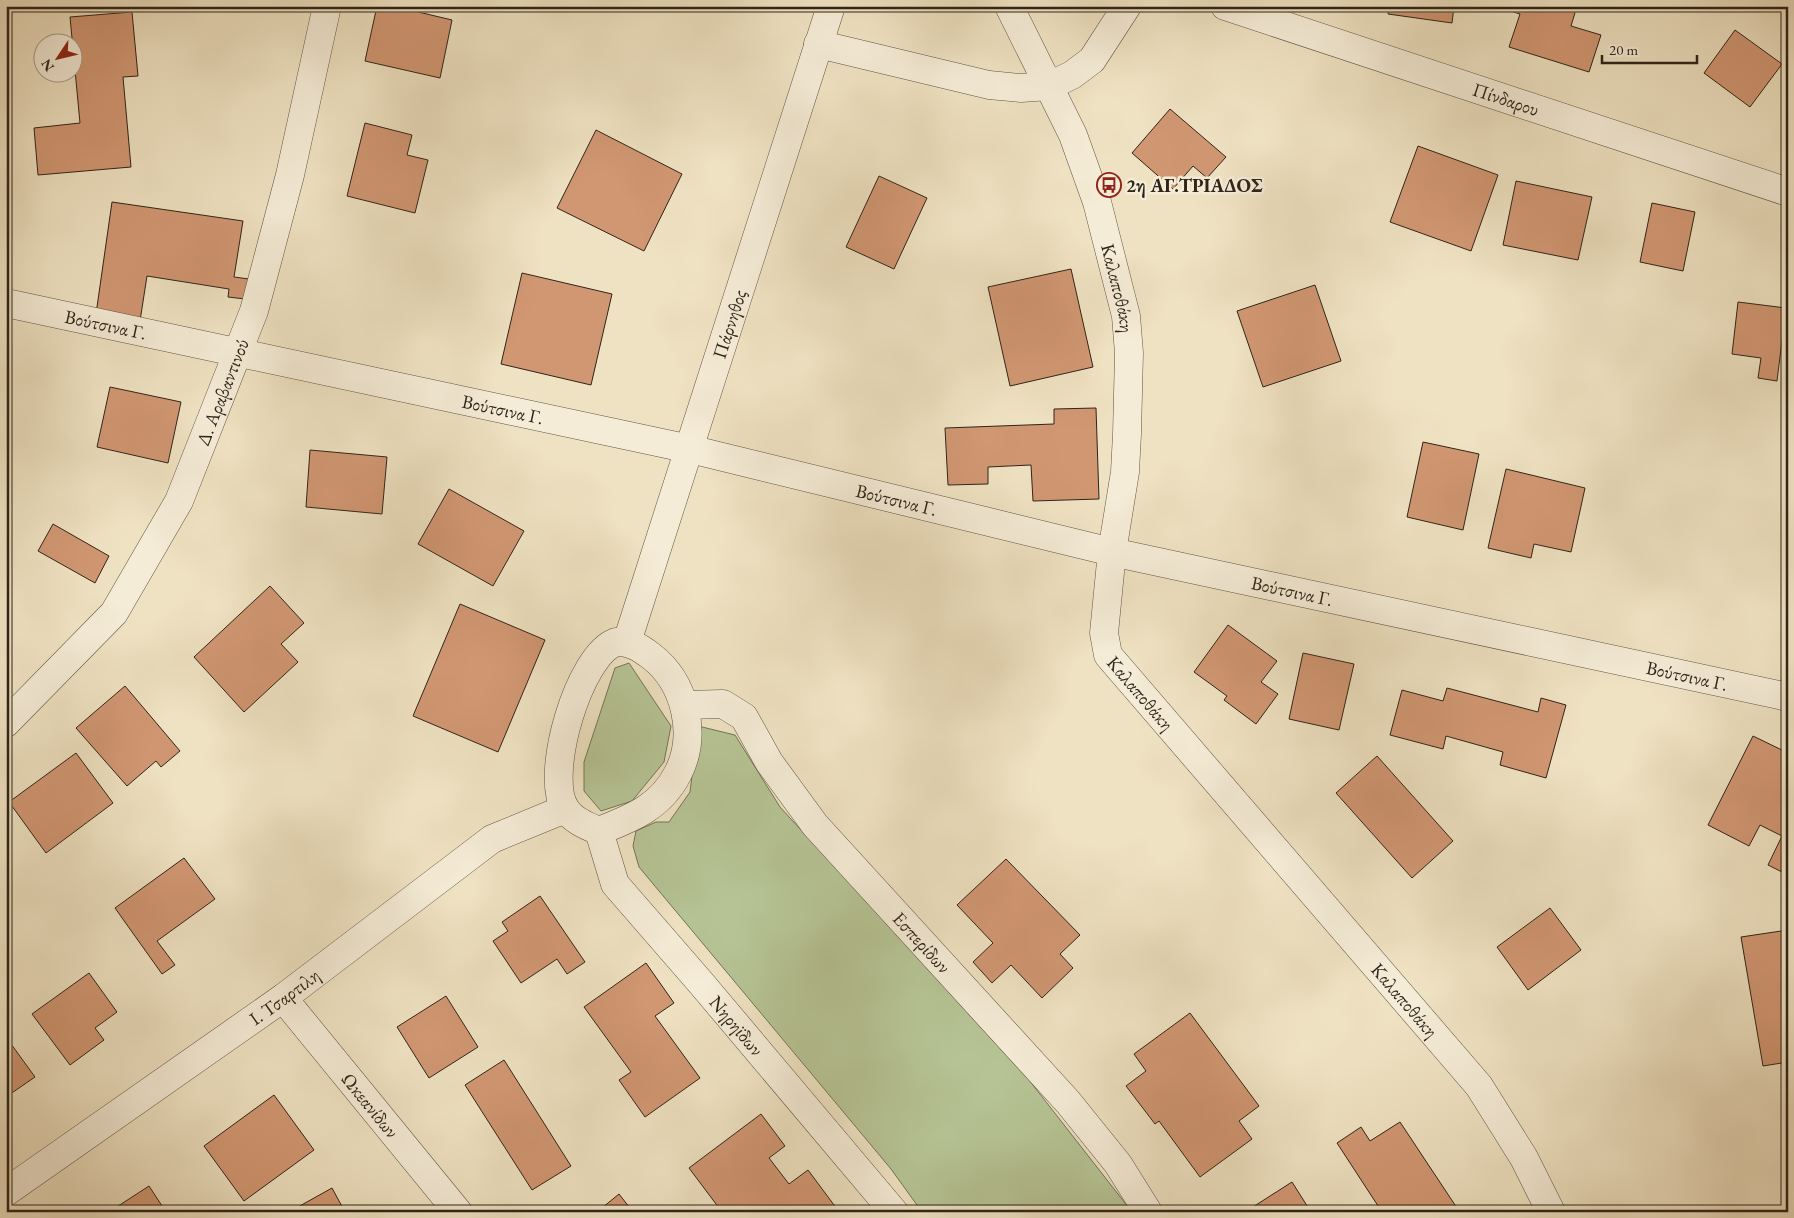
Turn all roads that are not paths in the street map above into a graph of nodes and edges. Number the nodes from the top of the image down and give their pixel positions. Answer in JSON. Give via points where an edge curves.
{"nodes":[{"id":1,"x":327,"y":6,"type":"edge"},
{"id":2,"x":831,"y":6,"type":"edge"},
{"id":3,"x":1009,"y":6,"type":"edge"},
{"id":4,"x":1127,"y":6,"type":"edge"},
{"id":5,"x":1225,"y":6,"type":"edge"},
{"id":6,"x":818,"y":44,"type":"junction"},
{"id":7,"x":1049,"y":86,"type":"junction"},
{"id":8,"x":1788,"y":192,"type":"edge"},
{"id":9,"x":6,"y":303,"type":"edge"},
{"id":10,"x":238,"y":354,"type":"junction"},
{"id":11,"x":690,"y":449,"type":"junction"},
{"id":12,"x":1112,"y":552,"type":"junction"},
{"id":13,"x":627,"y":642,"type":"junction"},
{"id":14,"x":1788,"y":697,"type":"edge"},
{"id":15,"x":684,"y":705,"type":"junction"},
{"id":16,"x":6,"y":723,"type":"edge"},
{"id":17,"x":565,"y":809,"type":"junction"},
{"id":18,"x":599,"y":831,"type":"junction"},
{"id":19,"x":283,"y":998,"type":"junction"},
{"id":20,"x":6,"y":1192,"type":"edge"},
{"id":21,"x":458,"y":1212,"type":"edge"},
{"id":22,"x":894,"y":1212,"type":"edge"},
{"id":23,"x":1148,"y":1212,"type":"edge"},
{"id":24,"x":1551,"y":1212,"type":"edge"}],
"edges":[{"from":1,"to":10,"type":"street","name":"Δ. Αραβαντινού","via":[[290,175],[254,311]]},
{"from":2,"to":6,"type":"street","name":"Πάρνηθος"},
{"from":3,"to":7,"type":"street","name":"Καλαποθάκη"},
{"from":4,"to":7,"type":"street","via":[[1092,60]]},
{"from":5,"to":8,"type":"street","name":"Πίνδαρου"},
{"from":6,"to":7,"type":"street","via":[[989,86]]},
{"from":6,"to":11,"type":"street","name":"Πάρνηθος"},
{"from":7,"to":12,"type":"street","name":"Καλαποθάκη","via":[[1074,135],[1097,202],[1126,316],[1129,353],[1127,443]]},
{"from":9,"to":10,"type":"street","name":"Βούτσινα Γ."},
{"from":10,"to":11,"type":"street","name":"Βούτσινα Γ."},
{"from":10,"to":16,"type":"street","name":"Δ. Αραβαντινού","via":[[179,501],[114,613]]},
{"from":11,"to":12,"type":"street","name":"Βούτσινα Γ."},
{"from":11,"to":13,"type":"street","name":"Πάρνηθος"},
{"from":12,"to":14,"type":"street","name":"Βούτσινα Γ."},
{"from":12,"to":24,"type":"street","name":"Καλαποθάκη","via":[[1104,633],[1108,655],[1479,1086],[1524,1158]]},
{"from":13,"to":15,"type":"street","via":[[638,646],[662,665]]},
{"from":13,"to":17,"type":"street","via":[[608,645],[598,656],[572,708],[557,781]]},
{"from":15,"to":18,"type":"street","via":[[688,736],[678,774],[653,806]]},
{"from":15,"to":23,"type":"street","name":"Εσπερίδων","via":[[723,704],[744,717],[769,762],[815,826],[1068,1102],[1118,1164]]},
{"from":17,"to":18,"type":"street","via":[[582,824]]},
{"from":17,"to":19,"type":"street","name":"Ι. Τσαρτιλη","via":[[492,839]]},
{"from":18,"to":22,"type":"street","name":"Νηρηϊδων","via":[[615,884]]},
{"from":19,"to":20,"type":"street","name":"Ι. Τσαρτιλη"},
{"from":19,"to":21,"type":"street","name":"Ωκεανίδων"}]}
